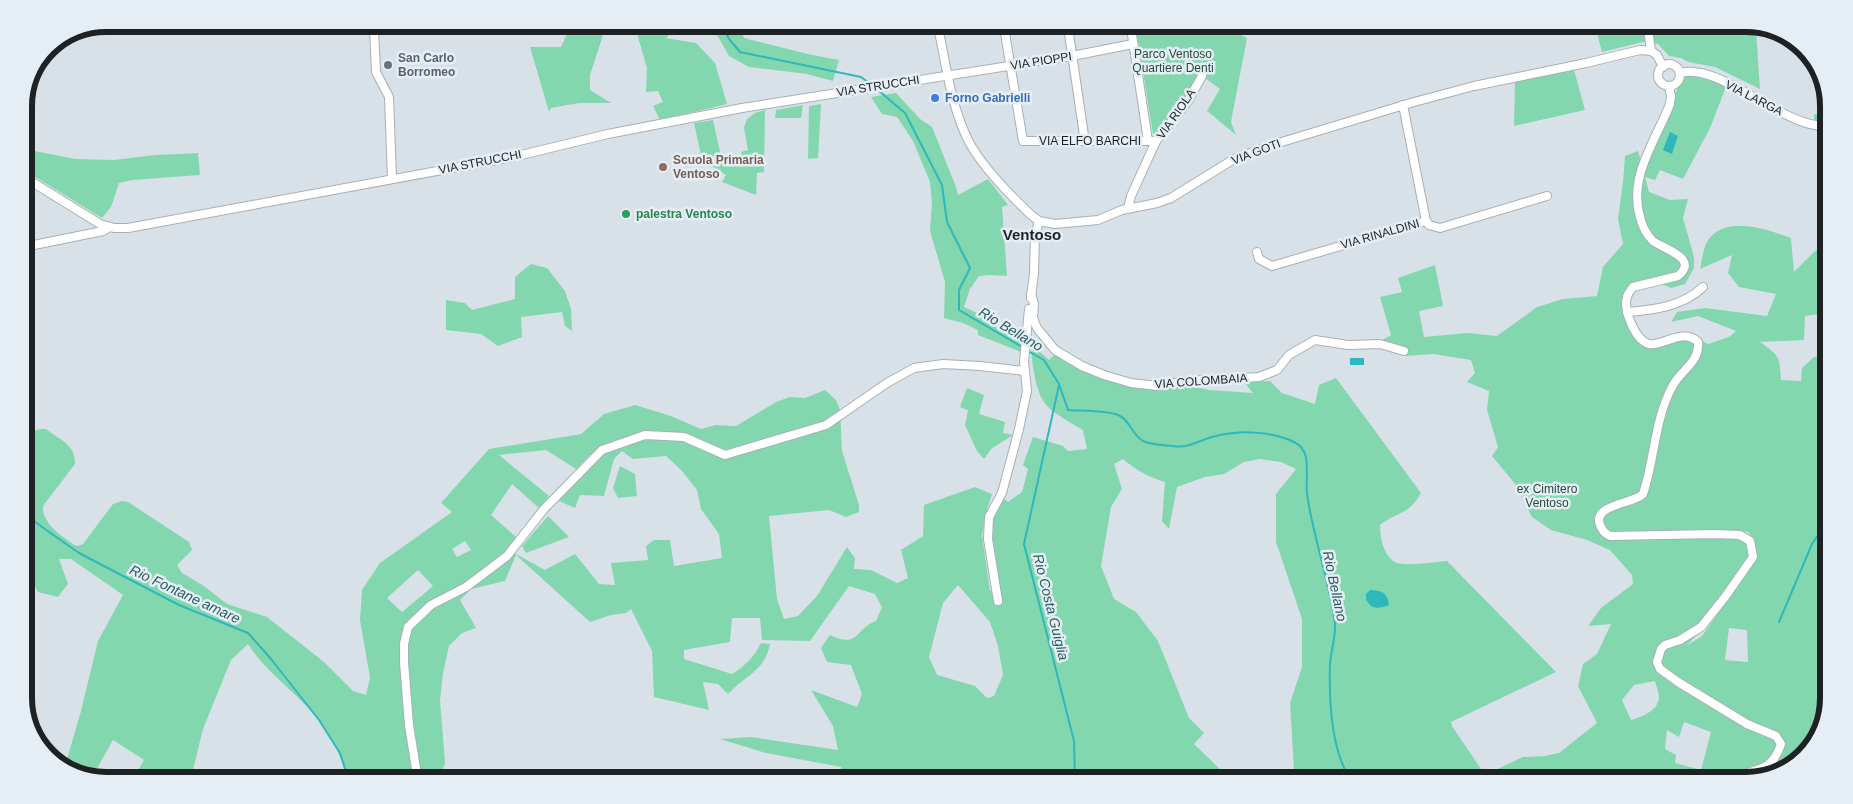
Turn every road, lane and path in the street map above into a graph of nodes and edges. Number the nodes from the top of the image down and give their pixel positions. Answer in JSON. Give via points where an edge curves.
{"nodes":[{"id":1,"x":374,"y":32,"type":"edge"},
{"id":2,"x":939,"y":32,"type":"edge"},
{"id":3,"x":1005,"y":32,"type":"edge"},
{"id":4,"x":1069,"y":32,"type":"edge"},
{"id":5,"x":1132,"y":32,"type":"edge"},
{"id":6,"x":1648,"y":32,"type":"edge"},
{"id":7,"x":1133,"y":44,"type":"junction"},
{"id":8,"x":1651,"y":51,"type":"junction"},
{"id":9,"x":1072,"y":56,"type":"junction"},
{"id":10,"x":1010,"y":65,"type":"junction"},
{"id":11,"x":1663,"y":67,"type":"junction"},
{"id":12,"x":1680,"y":73,"type":"junction"},
{"id":13,"x":949,"y":75,"type":"junction"},
{"id":14,"x":1202,"y":76,"type":"dead end"},
{"id":15,"x":1669,"y":86,"type":"junction"},
{"id":16,"x":1403,"y":105,"type":"junction"},
{"id":17,"x":1820,"y":124,"type":"edge"},
{"id":18,"x":1152,"y":141,"type":"junction"},
{"id":19,"x":1085,"y":142,"type":"junction"},
{"id":20,"x":392,"y":179,"type":"junction"},
{"id":21,"x":33,"y":182,"type":"edge"},
{"id":22,"x":1547,"y":196,"type":"dead end"},
{"id":23,"x":1128,"y":208,"type":"junction"},
{"id":24,"x":1039,"y":221,"type":"junction"},
{"id":25,"x":1426,"y":221,"type":"junction"},
{"id":26,"x":110,"y":227,"type":"junction"},
{"id":27,"x":33,"y":246,"type":"edge"},
{"id":28,"x":1257,"y":252,"type":"dead end"},
{"id":29,"x":1704,"y":286,"type":"dead end"},
{"id":30,"x":1031,"y":294,"type":"junction"},
{"id":31,"x":1627,"y":312,"type":"junction"},
{"id":32,"x":1404,"y":351,"type":"dead end"},
{"id":33,"x":1024,"y":371,"type":"junction"},
{"id":34,"x":998,"y":601,"type":"dead end"},
{"id":35,"x":1756,"y":771,"type":"edge"},
{"id":36,"x":417,"y":772,"type":"edge"}],
"edges":[{"from":1,"to":20,"type":"street","via":[[376,72],[389,97]]},
{"from":2,"to":13,"type":"street"},
{"from":3,"to":10,"type":"street"},
{"from":4,"to":9,"type":"street"},
{"from":5,"to":7,"type":"street"},
{"from":6,"to":8,"type":"street"},
{"from":7,"to":9,"type":"street","name":"VIA PIOPPI"},
{"from":7,"to":18,"type":"street"},
{"from":8,"to":11,"type":"street"},
{"from":8,"to":16,"type":"street","name":"VIA GOTI","via":[[1640,50],[1518,76]]},
{"from":9,"to":10,"type":"street","name":"VIA PIOPPI"},
{"from":9,"to":19,"type":"street"},
{"from":10,"to":13,"type":"street","name":"VIA PIOPPI"},
{"from":10,"to":19,"type":"street","name":"VIA ELFO BARCHI","via":[[1023,141]]},
{"from":11,"to":12,"type":"street","via":[[1671,65]]},
{"from":11,"to":15,"type":"street","via":[[1659,79]]},
{"from":12,"to":15,"type":"street","via":[[1677,83]]},
{"from":12,"to":17,"type":"street","name":"VIA LARGA","via":[[1699,72],[1795,120]]},
{"from":13,"to":20,"type":"street","name":"VIA STRUCCHI","via":[[742,108]]},
{"from":13,"to":24,"type":"street","via":[[958,114],[975,151],[999,181]]},
{"from":14,"to":18,"type":"street","name":"VIA RIOLA","via":[[1188,101]]},
{"from":15,"to":31,"type":"street","via":[[1670,104],[1640,172],[1637,197],[1644,229],[1654,241],[1678,254],[1685,265],[1678,276],[1633,287],[1627,296]]},
{"from":16,"to":23,"type":"street","name":"VIA GOTI","via":[[1240,156],[1171,198]]},
{"from":16,"to":25,"type":"street","name":"VIA RINALDINI"},
{"from":18,"to":19,"type":"street","name":"VIA ELFO BARCHI"},
{"from":18,"to":23,"type":"street","name":"VIA RIOLA"},
{"from":20,"to":26,"type":"street","name":"VIA STRUCCHI","via":[[128,228]]},
{"from":21,"to":26,"type":"street","name":"VIA STRUCCHI"},
{"from":22,"to":25,"type":"street","via":[[1440,228]]},
{"from":23,"to":24,"type":"street","name":"VIA GOTI","via":[[1089,222],[1055,224]]},
{"from":24,"to":30,"type":"street","name":"VIA COLOMBAIA"},
{"from":25,"to":28,"type":"street","name":"VIA RINALDINI","via":[[1272,266],[1259,259]]},
{"from":26,"to":27,"type":"street"},
{"from":29,"to":31,"type":"street","via":[[1694,296],[1656,310]]},
{"from":30,"to":32,"type":"street","name":"VIA COLOMBAIA","via":[[1034,322],[1055,350],[1082,366],[1131,383],[1158,386],[1259,377],[1276,370],[1289,355],[1316,340],[1348,345],[1380,344]]},
{"from":30,"to":33,"type":"street","name":"VIA COLOMBAIA"},
{"from":31,"to":35,"type":"street","via":[[1637,335],[1647,343],[1689,337],[1698,342],[1698,350],[1696,357],[1673,384],[1663,407],[1643,494],[1640,498],[1614,505],[1600,514],[1599,520],[1604,533],[1610,536],[1714,534],[1740,535],[1750,541],[1753,557],[1725,597],[1701,627],[1665,645],[1657,662],[1660,669],[1678,682],[1747,724],[1776,736],[1781,744],[1777,757]]},
{"from":33,"to":34,"type":"street","name":"VIA COLOMBAIA","via":[[1027,387],[1019,429],[1002,493],[989,517],[988,539]]},
{"from":33,"to":36,"type":"street","via":[[943,364],[914,368],[826,425],[725,456],[684,437],[645,436],[602,450],[544,509],[507,556],[466,587],[431,605],[408,627],[404,662]]}]}
